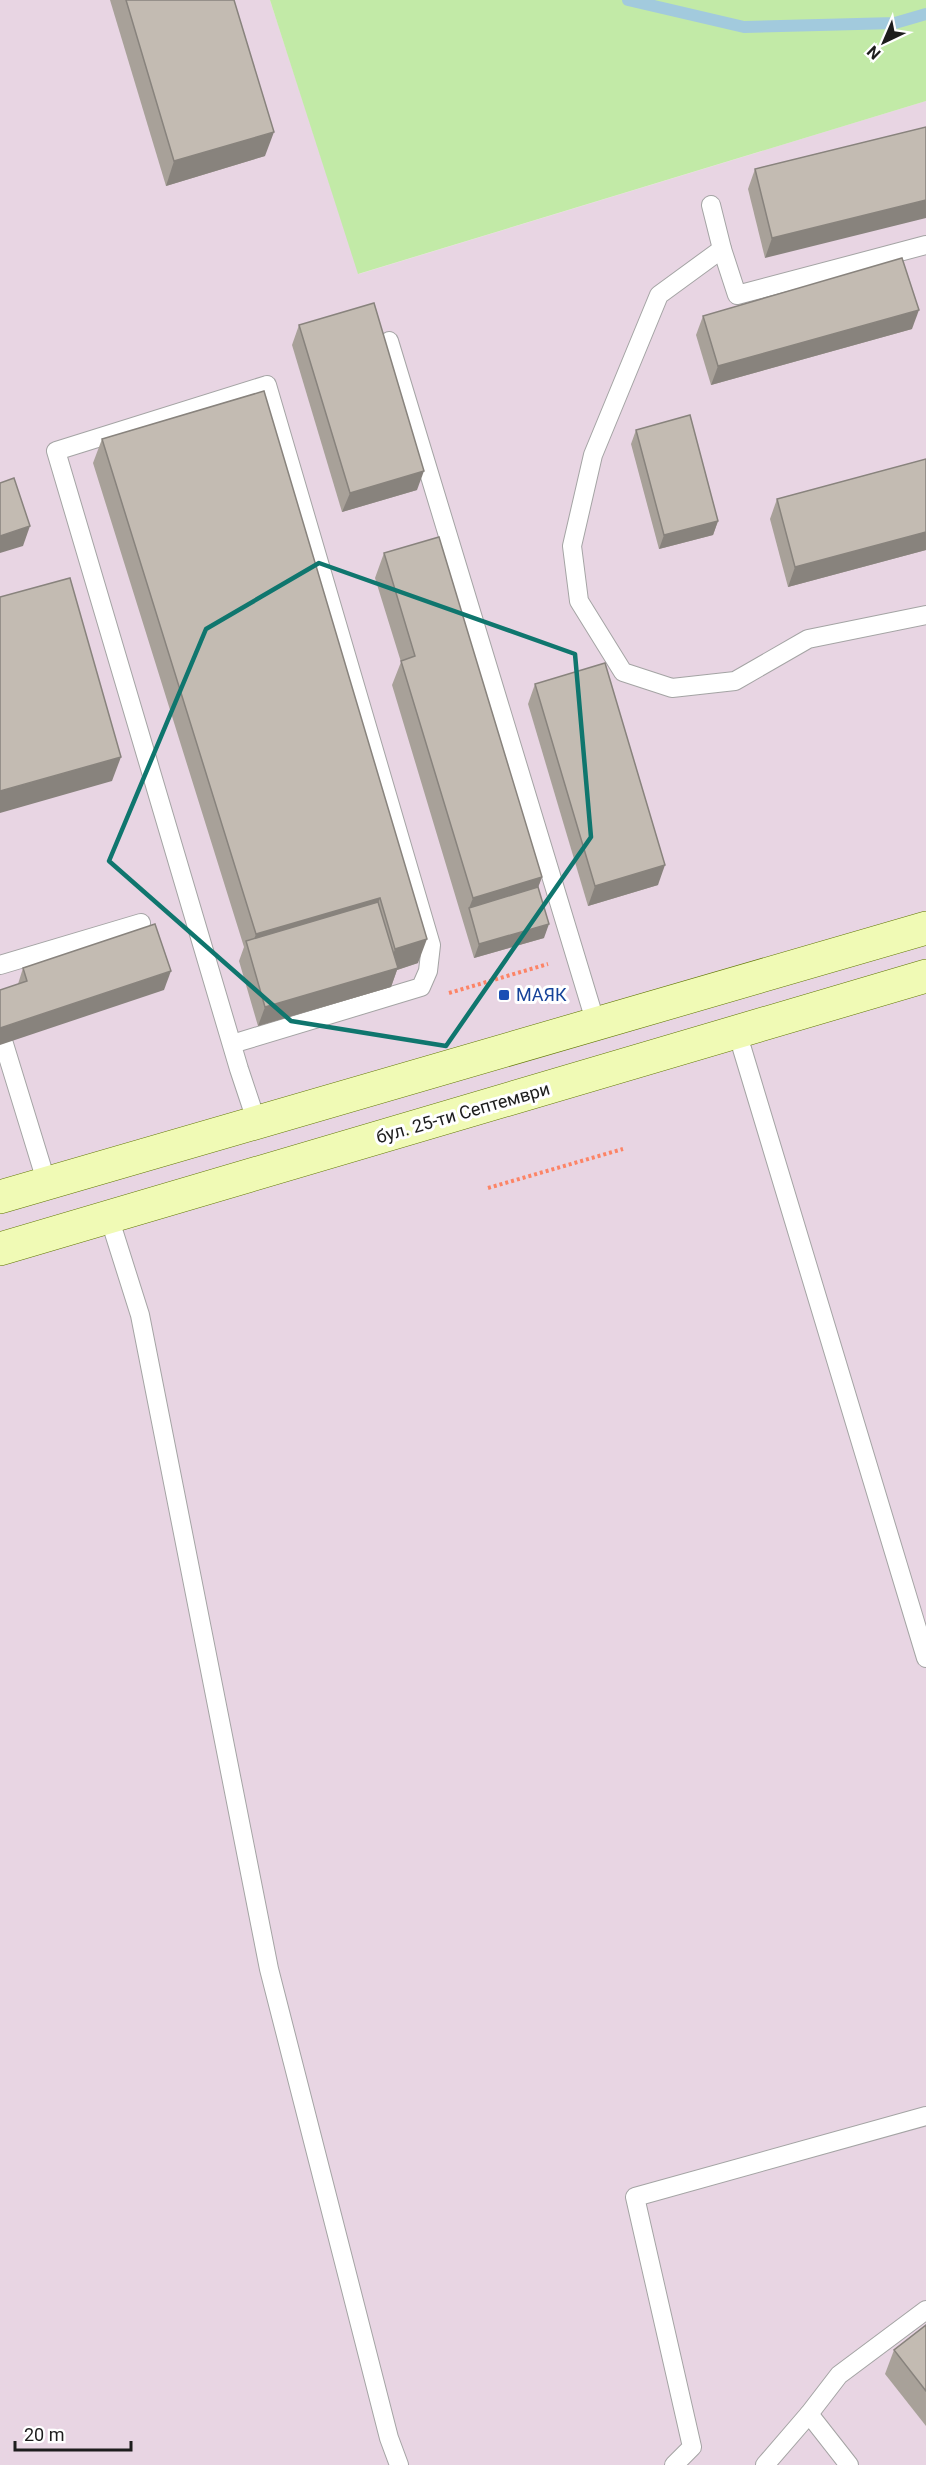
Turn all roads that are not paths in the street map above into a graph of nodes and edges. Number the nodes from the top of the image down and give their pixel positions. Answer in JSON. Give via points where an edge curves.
{"nodes":[{"id":1,"x":711,"y":205,"type":"dead end"},
{"id":2,"x":926,"y":244,"type":"edge"},
{"id":3,"x":722,"y":249,"type":"junction"},
{"id":4,"x":389,"y":341,"type":"dead end"},
{"id":5,"x":926,"y":615,"type":"edge"},
{"id":6,"x":141,"y":923,"type":"dead end"},
{"id":7,"x":926,"y":928,"type":"edge"},
{"id":8,"x":0,"y":965,"type":"edge"},
{"id":9,"x":926,"y":976,"type":"edge"},
{"id":10,"x":596,"y":1024,"type":"junction"},
{"id":11,"x":737,"y":1032,"type":"junction"},
{"id":12,"x":4,"y":1044,"type":"edge"},
{"id":13,"x":232,"y":1044,"type":"junction"},
{"id":14,"x":5,"y":1066,"type":"edge"},
{"id":15,"x":257,"y":1123,"type":"junction"},
{"id":16,"x":46,"y":1184,"type":"junction"},
{"id":17,"x":0,"y":1197,"type":"edge"},
{"id":18,"x":109,"y":1217,"type":"junction"},
{"id":19,"x":0,"y":1249,"type":"edge"},
{"id":20,"x":926,"y":1658,"type":"edge"},
{"id":21,"x":926,"y":2116,"type":"edge"},
{"id":22,"x":926,"y":2310,"type":"edge"},
{"id":23,"x":809,"y":2414,"type":"junction"},
{"id":24,"x":399,"y":2465,"type":"edge"},
{"id":25,"x":674,"y":2465,"type":"edge"},
{"id":26,"x":765,"y":2465,"type":"edge"},
{"id":27,"x":849,"y":2465,"type":"edge"}],
"edges":[{"from":1,"to":3,"type":"lane"},
{"from":2,"to":3,"type":"lane","via":[[737,295]]},
{"from":3,"to":5,"type":"lane","via":[[658,295],[593,455],[572,546],[579,601],[623,672],[672,688],[735,681],[808,639]]},
{"from":4,"to":10,"type":"lane"},
{"from":6,"to":8,"type":"lane"},
{"from":7,"to":10,"type":"main road"},
{"from":9,"to":11,"type":"main road","name":"бул. 25-ти Септември"},
{"from":10,"to":15,"type":"main road"},
{"from":11,"to":18,"type":"main road","name":"бул. 25-ти Септември"},
{"from":11,"to":20,"type":"lane"},
{"from":12,"to":14,"type":"lane"},
{"from":13,"to":13,"type":"lane","via":[[56,451],[267,385],[431,945],[422,987]]},
{"from":13,"to":15,"type":"lane"},
{"from":14,"to":16,"type":"lane"},
{"from":15,"to":16,"type":"main road"},
{"from":16,"to":17,"type":"main road"},
{"from":18,"to":19,"type":"main road","name":"бул. 25-ти Септември"},
{"from":18,"to":24,"type":"lane","via":[[140,1315],[269,1968],[388,2438]]},
{"from":21,"to":25,"type":"lane","via":[[635,2197],[692,2447]]},
{"from":22,"to":23,"type":"lane","via":[[840,2375]]},
{"from":23,"to":26,"type":"lane"},
{"from":23,"to":27,"type":"lane"}]}
